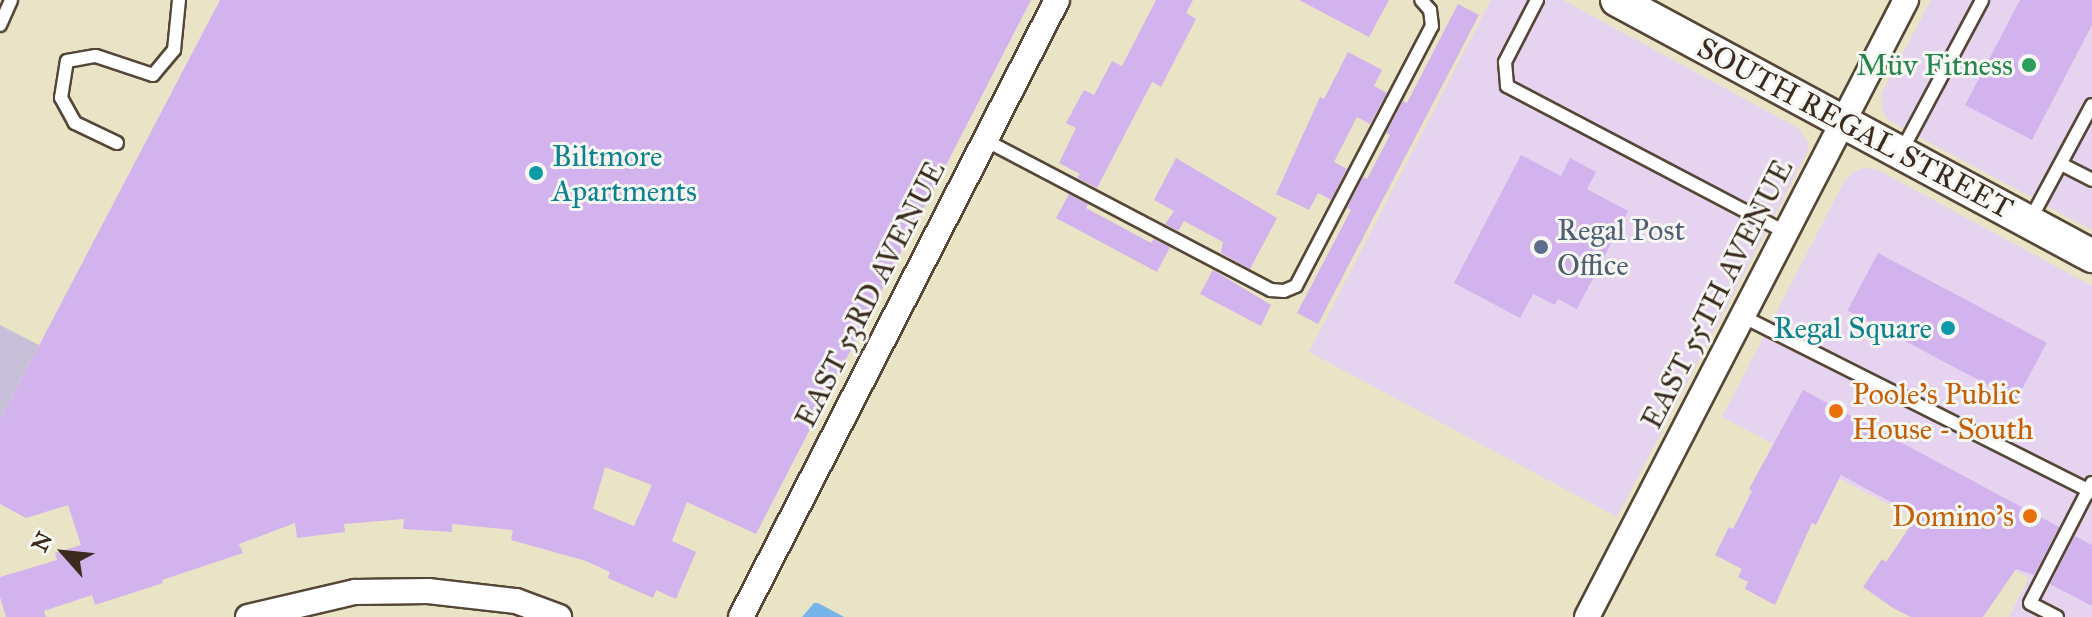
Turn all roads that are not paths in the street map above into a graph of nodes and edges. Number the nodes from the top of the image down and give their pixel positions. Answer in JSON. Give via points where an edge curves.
{"nodes":[{"id":1,"x":11,"y":0,"type":"edge"},
{"id":2,"x":179,"y":0,"type":"edge"},
{"id":3,"x":1057,"y":0,"type":"edge"},
{"id":4,"x":1421,"y":0,"type":"edge"},
{"id":5,"x":1537,"y":0,"type":"edge"},
{"id":6,"x":1617,"y":0,"type":"edge"},
{"id":7,"x":1906,"y":0,"type":"edge"},
{"id":8,"x":1982,"y":0,"type":"edge"},
{"id":9,"x":0,"y":25,"type":"edge"},
{"id":10,"x":2092,"y":105,"type":"edge"},
{"id":11,"x":1843,"y":120,"type":"junction"},
{"id":12,"x":985,"y":140,"type":"junction"},
{"id":13,"x":117,"y":143,"type":"dead end"},
{"id":14,"x":1901,"y":152,"type":"junction"},
{"id":15,"x":2061,"y":164,"type":"junction"},
{"id":16,"x":2092,"y":180,"type":"edge"},
{"id":17,"x":2029,"y":222,"type":"junction"},
{"id":18,"x":1785,"y":232,"type":"junction"},
{"id":19,"x":2092,"y":256,"type":"edge"},
{"id":20,"x":1742,"y":316,"type":"junction"},
{"id":21,"x":2091,"y":488,"type":"edge"},
{"id":22,"x":248,"y":617,"type":"edge"},
{"id":23,"x":559,"y":617,"type":"edge"},
{"id":24,"x":741,"y":617,"type":"edge"},
{"id":25,"x":1587,"y":617,"type":"edge"},
{"id":26,"x":2057,"y":617,"type":"edge"}],
"edges":[{"from":1,"to":9,"type":"lane"},
{"from":2,"to":13,"type":"lane","via":[[174,50],[153,75],[96,56],[67,61],[61,98],[75,123]]},
{"from":3,"to":12,"type":"street","name":"EAST 53RD AVENUE"},
{"from":4,"to":12,"type":"lane","via":[[1430,10],[1432,26],[1296,286],[1284,291],[1271,290]]},
{"from":5,"to":18,"type":"lane","via":[[1505,62],[1507,86]]},
{"from":6,"to":11,"type":"main road","name":"SOUTH REGAL STREET"},
{"from":7,"to":11,"type":"street","name":"EAST 55TH AVENUE"},
{"from":8,"to":14,"type":"lane"},
{"from":10,"to":15,"type":"lane"},
{"from":11,"to":14,"type":"main road","name":"SOUTH REGAL STREET"},
{"from":11,"to":18,"type":"street","name":"EAST 55TH AVENUE"},
{"from":12,"to":24,"type":"street","name":"EAST 53RD AVENUE"},
{"from":14,"to":17,"type":"main road","name":"SOUTH REGAL STREET"},
{"from":15,"to":16,"type":"lane"},
{"from":15,"to":17,"type":"lane"},
{"from":17,"to":19,"type":"main road","name":"SOUTH REGAL STREET"},
{"from":18,"to":20,"type":"street","name":"EAST 55TH AVENUE"},
{"from":20,"to":21,"type":"lane"},
{"from":20,"to":25,"type":"street","name":"EAST 55TH AVENUE"},
{"from":21,"to":26,"type":"lane","via":[[2030,603]]},
{"from":22,"to":23,"type":"street","via":[[355,592],[428,591],[516,601]]}]}
